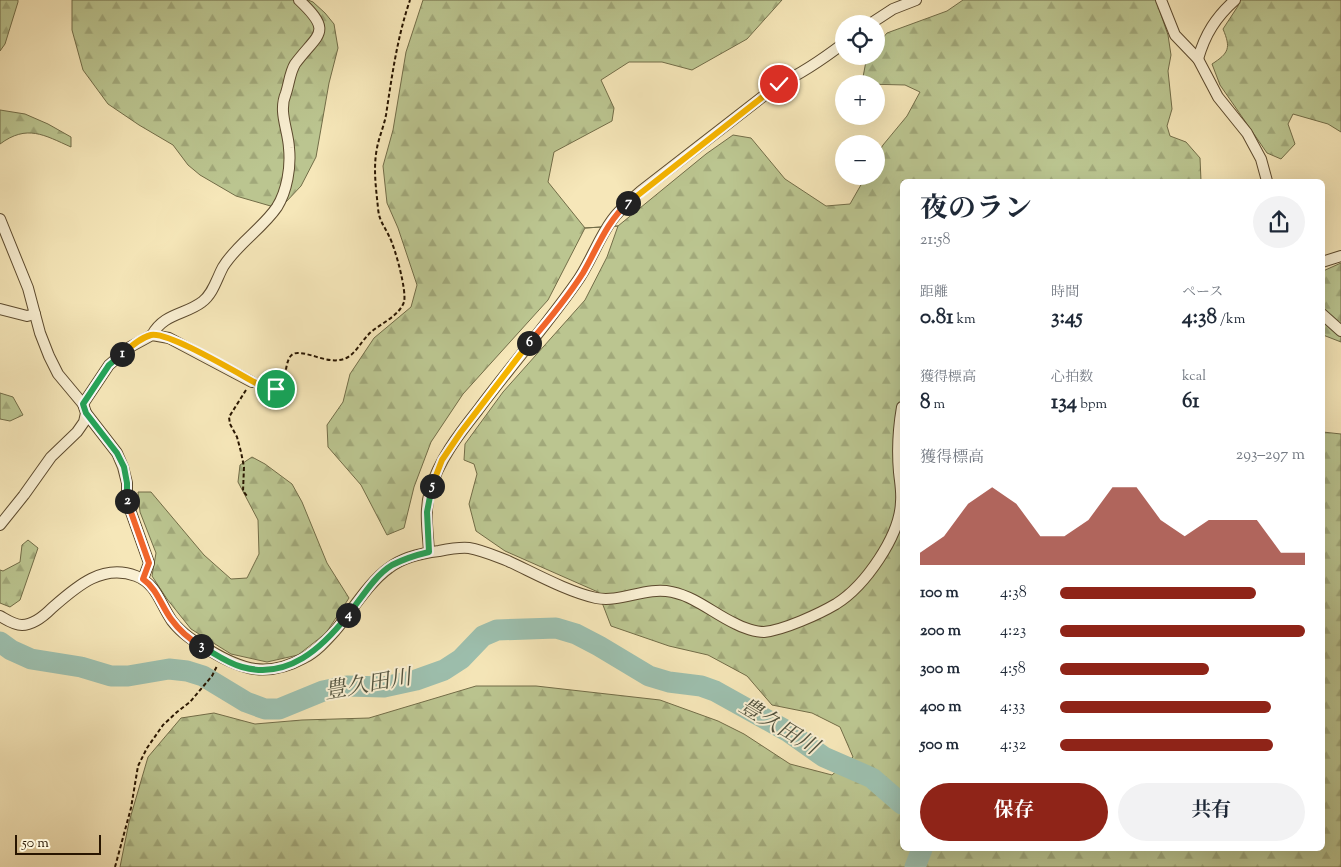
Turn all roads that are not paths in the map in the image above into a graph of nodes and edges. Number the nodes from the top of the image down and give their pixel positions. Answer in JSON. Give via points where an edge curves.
{"nodes":[{"id":1,"x":299,"y":0,"type":"edge"},
{"id":2,"x":916,"y":0,"type":"edge"},
{"id":3,"x":1161,"y":0,"type":"edge"},
{"id":4,"x":1235,"y":0,"type":"edge"},
{"id":5,"x":884,"y":15,"type":"edge"},
{"id":6,"x":835,"y":50,"type":"edge"},
{"id":7,"x":1198,"y":59,"type":"junction"},
{"id":8,"x":1266,"y":179,"type":"edge"},
{"id":9,"x":0,"y":219,"type":"edge"},
{"id":10,"x":1341,"y":256,"type":"edge"},
{"id":11,"x":1325,"y":261,"type":"edge"},
{"id":12,"x":0,"y":309,"type":"edge"},
{"id":13,"x":35,"y":314,"type":"junction"},
{"id":14,"x":1325,"y":317,"type":"edge"},
{"id":15,"x":1341,"y":331,"type":"edge"},
{"id":16,"x":152,"y":335,"type":"junction"},
{"id":17,"x":252,"y":382,"type":"road end"},
{"id":18,"x":85,"y":408,"type":"junction"},
{"id":19,"x":900,"y":420,"type":"edge"},
{"id":20,"x":900,"y":466,"type":"edge"},
{"id":21,"x":900,"y":515,"type":"edge"},
{"id":22,"x":0,"y":525,"type":"edge"},
{"id":23,"x":429,"y":552,"type":"junction"},
{"id":24,"x":143,"y":579,"type":"junction"},
{"id":25,"x":0,"y":616,"type":"edge"}],
"edges":[{"from":1,"to":16,"type":"street","via":[[320,24],[320,32],[294,66],[282,102],[289,148],[288,175],[277,207],[229,258],[202,302],[170,316]]},
{"from":2,"to":5,"type":"street"},
{"from":3,"to":7,"type":"street","via":[[1175,35]]},
{"from":4,"to":7,"type":"street","via":[[1214,22]]},
{"from":6,"to":23,"type":"street","via":[[798,76],[779,84],[642,191],[610,222],[577,282],[442,460],[430,491],[427,512]]},
{"from":7,"to":8,"type":"street","via":[[1218,97],[1252,142],[1261,158]]},
{"from":9,"to":13,"type":"street"},
{"from":10,"to":11,"type":"street"},
{"from":12,"to":13,"type":"street","via":[[27,316]]},
{"from":13,"to":18,"type":"street","via":[[58,374]]},
{"from":14,"to":15,"type":"street"},
{"from":16,"to":17,"type":"street","via":[[169,338]]},
{"from":16,"to":18,"type":"street","via":[[130,347],[109,365]]},
{"from":18,"to":22,"type":"street","via":[[84,422],[78,432],[51,457]]},
{"from":18,"to":24,"type":"street","via":[[124,467],[127,501],[149,563]]},
{"from":19,"to":20,"type":"street"},
{"from":21,"to":23,"type":"street","via":[[899,523],[868,575],[838,603],[790,625],[762,632],[737,625],[698,602],[672,592],[597,598],[478,550],[464,547]]},
{"from":23,"to":24,"type":"street","via":[[391,566],[322,645],[305,658],[271,670],[240,667],[199,644],[178,628],[150,584]]},
{"from":24,"to":25,"type":"street","via":[[118,572],[102,574],[85,581],[30,624],[20,625]]}]}
